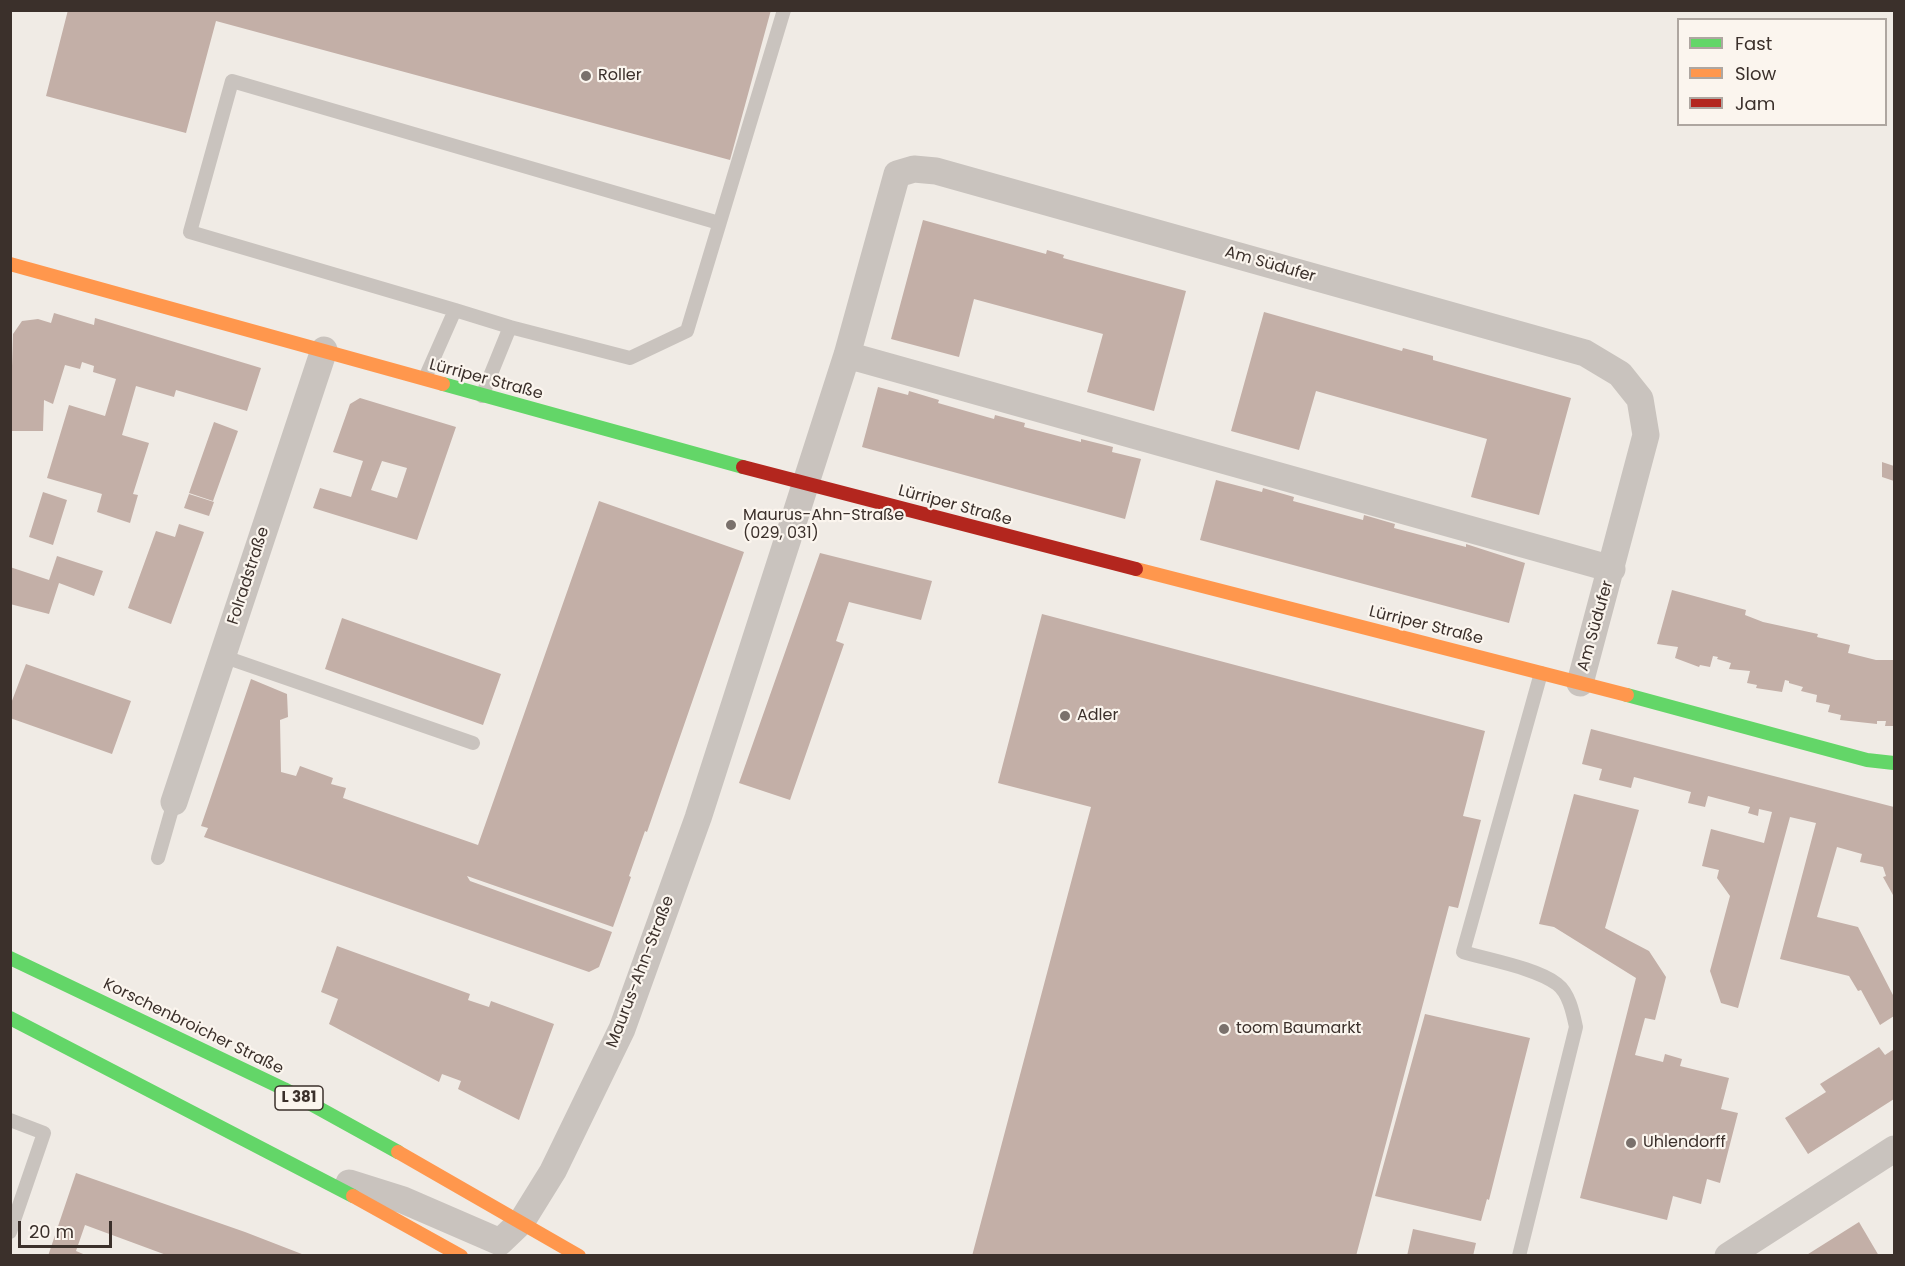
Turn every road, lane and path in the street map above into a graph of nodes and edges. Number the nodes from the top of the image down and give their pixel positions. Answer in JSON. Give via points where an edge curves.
{"nodes":[{"id":1,"x":784,"y":10,"type":"edge"},
{"id":2,"x":719,"y":223,"type":"junction"},
{"id":3,"x":10,"y":264,"type":"edge"},
{"id":4,"x":455,"y":310,"type":"junction"},
{"id":5,"x":510,"y":327,"type":"junction"},
{"id":6,"x":324,"y":350,"type":"junction"},
{"id":7,"x":847,"y":355,"type":"junction"},
{"id":8,"x":424,"y":380,"type":"junction"},
{"id":9,"x":482,"y":396,"type":"junction"},
{"id":10,"x":804,"y":484,"type":"junction"},
{"id":11,"x":1612,"y":569,"type":"junction"},
{"id":12,"x":222,"y":656,"type":"junction"},
{"id":13,"x":1541,"y":673,"type":"junction"},
{"id":14,"x":1580,"y":683,"type":"junction"},
{"id":15,"x":473,"y":743,"type":"dead end"},
{"id":16,"x":1894,"y":764,"type":"edge"},
{"id":17,"x":174,"y":802,"type":"joint"},
{"id":18,"x":158,"y":858,"type":"dead end"},
{"id":19,"x":10,"y":958,"type":"edge"},
{"id":20,"x":10,"y":1018,"type":"edge"},
{"id":21,"x":10,"y":1120,"type":"edge"},
{"id":22,"x":1894,"y":1149,"type":"edge"},
{"id":23,"x":306,"y":1170,"type":"junction"},
{"id":24,"x":522,"y":1221,"type":"junction"},
{"id":25,"x":10,"y":1232,"type":"edge"},
{"id":26,"x":462,"y":1256,"type":"edge"},
{"id":27,"x":579,"y":1256,"type":"edge"},
{"id":28,"x":1519,"y":1256,"type":"edge"},
{"id":29,"x":1728,"y":1256,"type":"edge"}],
"edges":[{"from":1,"to":2,"type":"lane"},
{"from":2,"to":4,"type":"lane","via":[[232,81],[190,232]]},
{"from":2,"to":5,"type":"lane","via":[[687,331],[630,358]]},
{"from":3,"to":6,"type":"street","name":"Lürriper Straße"},
{"from":4,"to":5,"type":"lane"},
{"from":4,"to":8,"type":"lane"},
{"from":5,"to":9,"type":"lane"},
{"from":6,"to":8,"type":"street","name":"Lürriper Straße"},
{"from":6,"to":12,"type":"street","name":"Folradstraße"},
{"from":7,"to":10,"type":"street","name":"Am Südufer"},
{"from":7,"to":11,"type":"street","name":"Am Südufer"},
{"from":7,"to":11,"type":"street","name":"Am Südufer","via":[[897,174],[914,169],[936,171],[1585,353],[1620,374],[1640,399],[1646,435]]},
{"from":8,"to":9,"type":"street","name":"Lürriper Straße"},
{"from":9,"to":10,"type":"street","name":"Lürriper Straße"},
{"from":10,"to":13,"type":"street","name":"Lürriper Straße"},
{"from":10,"to":24,"type":"street","name":"Maurus-Ahn-Straße","via":[[698,818],[622,1029],[553,1171]]},
{"from":11,"to":14,"type":"street","name":"Am Südufer"},
{"from":12,"to":15,"type":"lane"},
{"from":12,"to":17,"type":"street","name":"Folradstraße"},
{"from":13,"to":14,"type":"street","name":"Lürriper Straße"},
{"from":13,"to":28,"type":"lane","via":[[1463,952],[1558,985],[1569,1003],[1576,1027]]},
{"from":14,"to":16,"type":"street","name":"Lürriper Straße"},
{"from":17,"to":18,"type":"lane"},
{"from":19,"to":24,"type":"street","name":"Korschenbroicher Straße","number":"L 381","via":[[284,1089]]},
{"from":20,"to":23,"type":"street"},
{"from":21,"to":25,"type":"lane","via":[[44,1133]]},
{"from":22,"to":29,"type":"street"},
{"from":23,"to":24,"type":"street","name":"Maurus-Ahn-Straße","via":[[403,1200],[500,1242]]},
{"from":23,"to":26,"type":"street"},
{"from":24,"to":27,"type":"street","name":"Korschenbroicher Straße","number":"L 381"}]}
